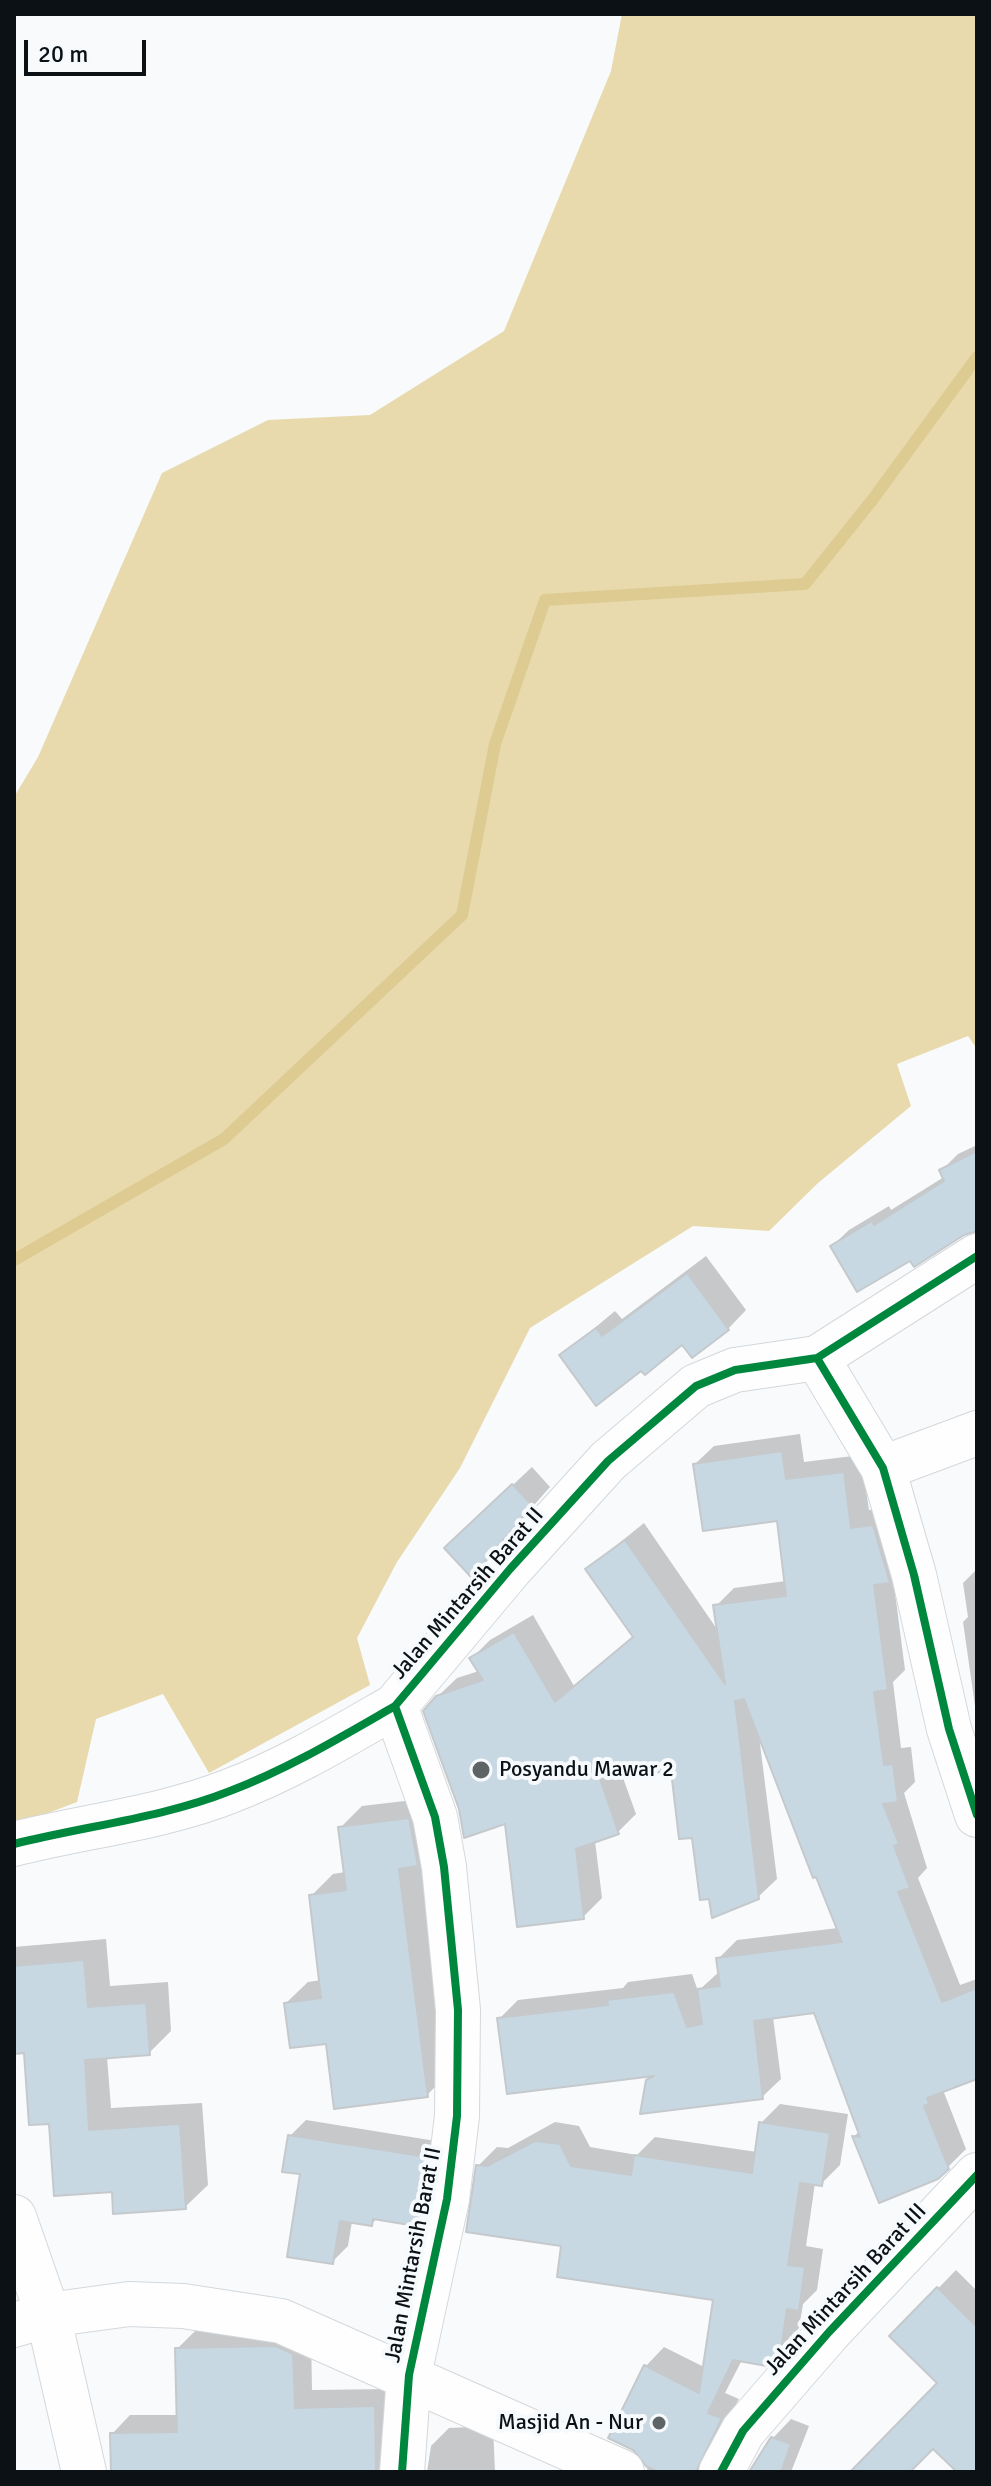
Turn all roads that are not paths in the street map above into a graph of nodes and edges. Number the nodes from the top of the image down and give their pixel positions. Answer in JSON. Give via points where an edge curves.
{"nodes":[{"id":1,"x":977,"y":1256,"type":"edge"},
{"id":2,"x":817,"y":1358,"type":"junction"},
{"id":3,"x":977,"y":1433,"type":"edge"},
{"id":4,"x":883,"y":1468,"type":"junction"},
{"id":5,"x":395,"y":1706,"type":"junction"},
{"id":6,"x":977,"y":1815,"type":"edge"},
{"id":7,"x":14,"y":1844,"type":"edge"},
{"id":8,"x":977,"y":2175,"type":"edge"},
{"id":9,"x":14,"y":2217,"type":"edge"},
{"id":10,"x":31,"y":2320,"type":"edge"},
{"id":11,"x":409,"y":2375,"type":"junction"},
{"id":12,"x":84,"y":2472,"type":"edge"},
{"id":13,"x":402,"y":2472,"type":"edge"},
{"id":14,"x":622,"y":2472,"type":"edge"},
{"id":15,"x":721,"y":2472,"type":"edge"}],
"edges":[{"from":1,"to":2,"type":"street"},
{"from":2,"to":4,"type":"street"},
{"from":2,"to":5,"type":"street","name":"Jalan Mintarsih Barat II","via":[[735,1370],[696,1386],[608,1461]]},
{"from":3,"to":4,"type":"street"},
{"from":4,"to":6,"type":"street","via":[[949,1729]]},
{"from":5,"to":7,"type":"street","via":[[309,1755],[229,1791]]},
{"from":5,"to":11,"type":"street","name":"Jalan Mintarsih Barat II","via":[[435,1817],[458,2010],[457,2116],[447,2199]]},
{"from":8,"to":15,"type":"street","name":"Jalan Mintarsih Barat III","via":[[743,2431]]},
{"from":9,"to":10,"type":"street"},
{"from":10,"to":11,"type":"street","via":[[129,2304],[240,2312],[281,2321]]},
{"from":10,"to":12,"type":"street"},
{"from":11,"to":13,"type":"street","name":"Jalan Mintarsih Barat II"},
{"from":11,"to":14,"type":"street"}]}
